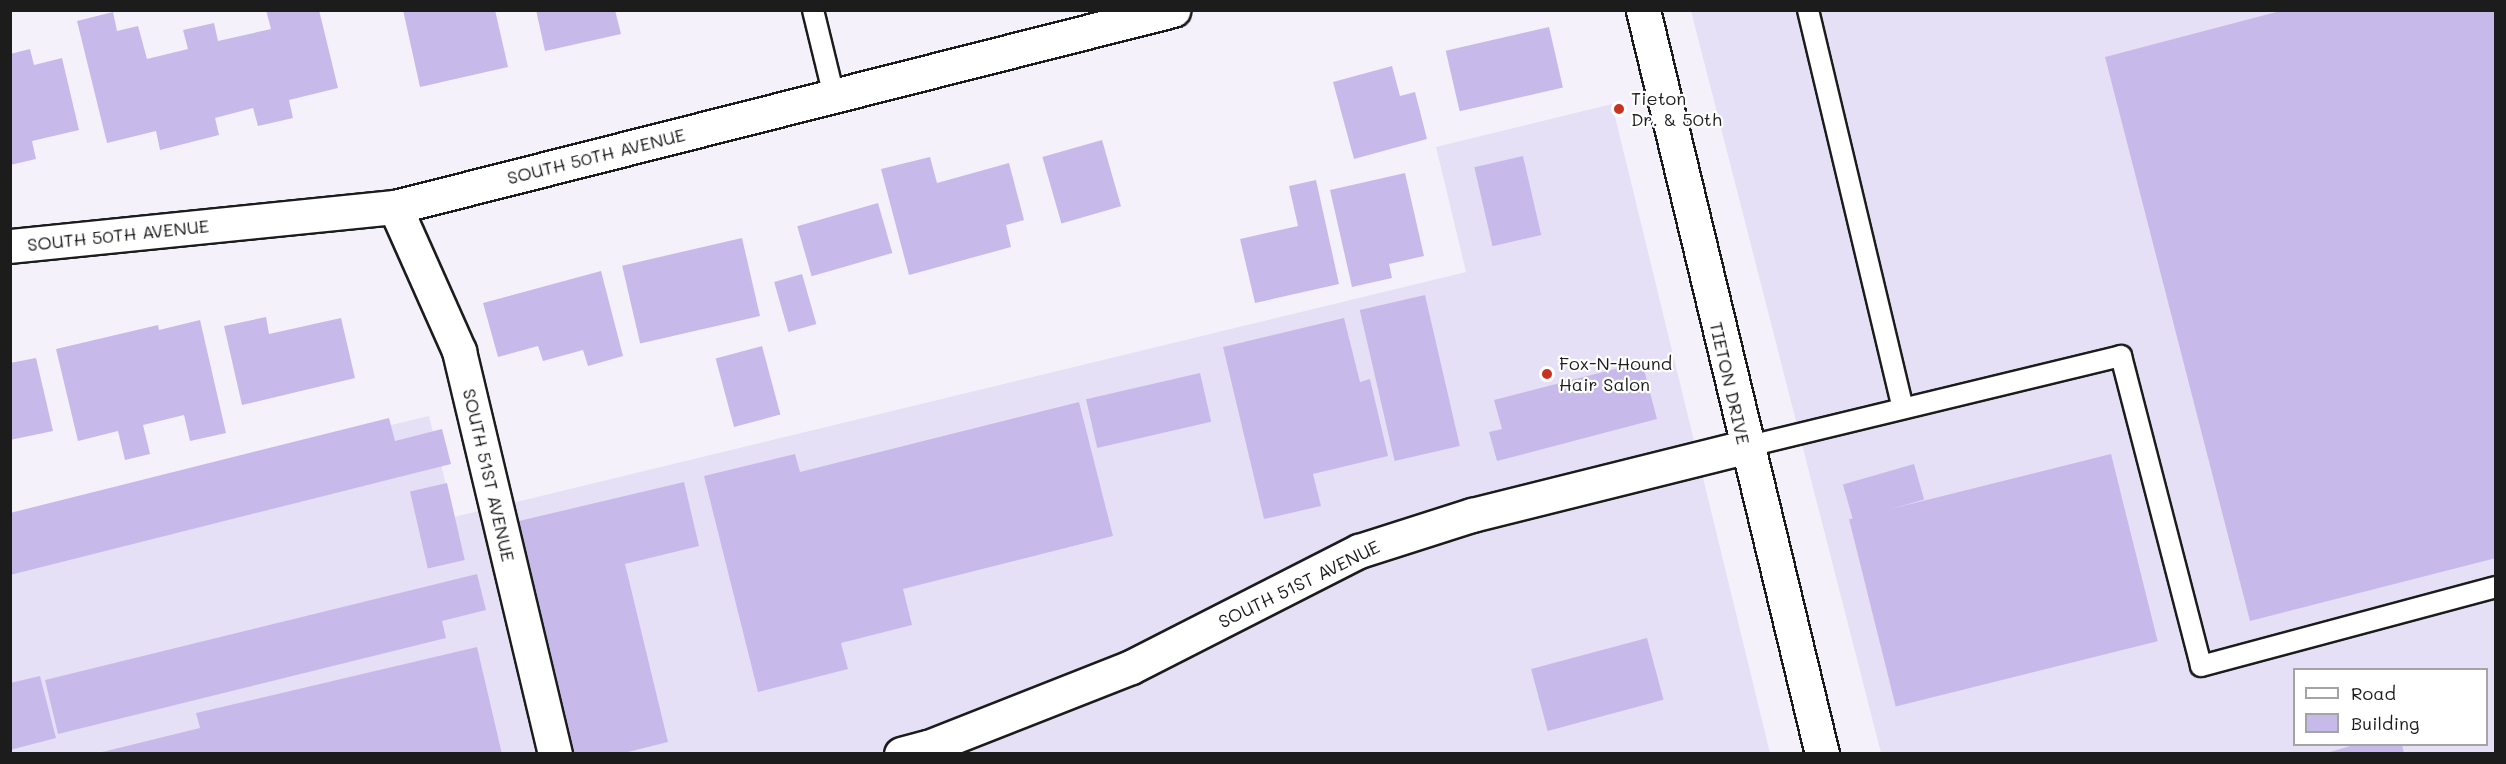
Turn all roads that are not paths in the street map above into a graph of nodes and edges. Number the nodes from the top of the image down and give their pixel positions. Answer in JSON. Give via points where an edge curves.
{"nodes":[{"id":1,"x":813,"y":10,"type":"edge"},
{"id":2,"x":1173,"y":10,"type":"edge"},
{"id":3,"x":1808,"y":10,"type":"edge"},
{"id":4,"x":1650,"y":12,"type":"edge"},
{"id":5,"x":1096,"y":20,"type":"edge"},
{"id":6,"x":834,"y":96,"type":"junction"},
{"id":7,"x":395,"y":207,"type":"junction"},
{"id":8,"x":10,"y":246,"type":"edge"},
{"id":9,"x":1903,"y":408,"type":"junction"},
{"id":10,"x":1745,"y":447,"type":"junction"},
{"id":11,"x":2496,"y":586,"type":"edge"},
{"id":12,"x":555,"y":753,"type":"edge"},
{"id":13,"x":901,"y":753,"type":"edge"},
{"id":14,"x":1822,"y":753,"type":"edge"}],
"edges":[{"from":1,"to":6,"type":"lane"},
{"from":2,"to":5,"type":"street","name":"SOUTH 50TH AVENUE"},
{"from":3,"to":9,"type":"lane"},
{"from":4,"to":10,"type":"street","name":"TIETON DRIVE"},
{"from":5,"to":6,"type":"street","name":"SOUTH 50TH AVENUE"},
{"from":6,"to":7,"type":"street","name":"SOUTH 50TH AVENUE"},
{"from":7,"to":8,"type":"street","name":"SOUTH 50TH AVENUE"},
{"from":7,"to":12,"type":"street","name":"SOUTH 51ST AVENUE","via":[[459,351]]},
{"from":9,"to":10,"type":"lane"},
{"from":9,"to":11,"type":"lane","via":[[2121,356],[2201,666]]},
{"from":10,"to":13,"type":"street","name":"SOUTH 51ST AVENUE","via":[[1472,515],[1359,551],[1131,667],[928,747]]},
{"from":10,"to":14,"type":"street","name":"TIETON DRIVE"}]}
